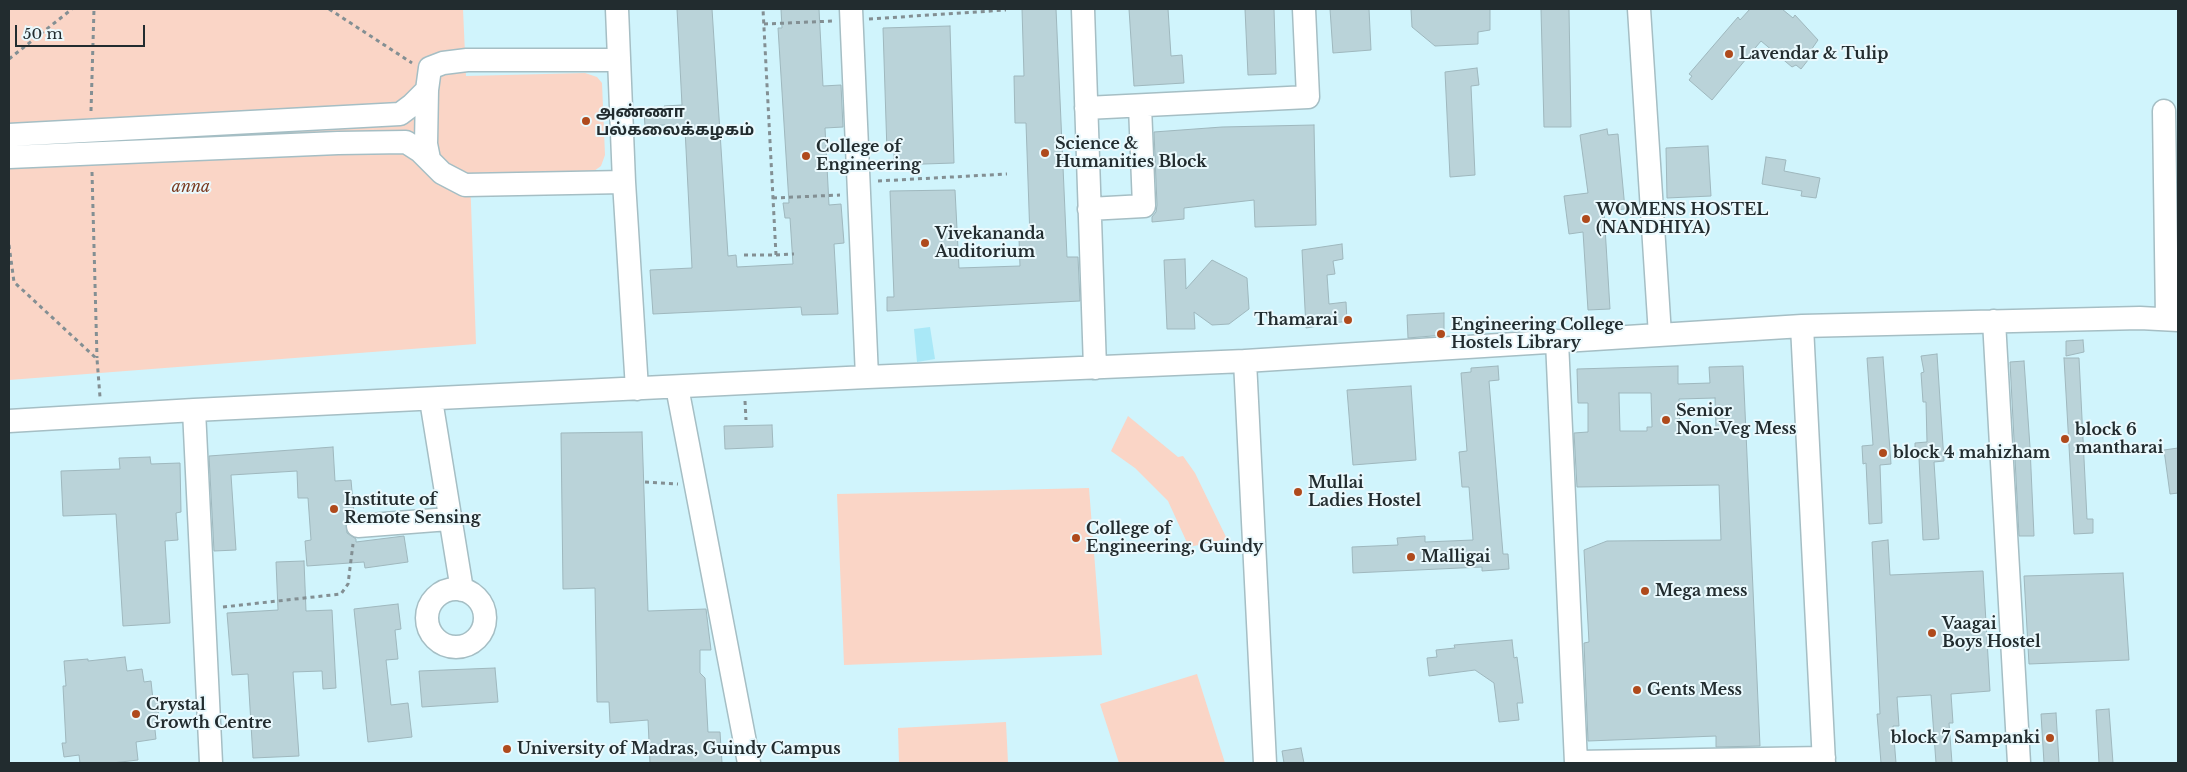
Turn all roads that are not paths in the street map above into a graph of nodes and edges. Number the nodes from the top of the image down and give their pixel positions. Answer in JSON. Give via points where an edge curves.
{"nodes":[{"id":1,"x":617,"y":9,"type":"edge"},
{"id":2,"x":1083,"y":9,"type":"edge"},
{"id":3,"x":1304,"y":9,"type":"edge"},
{"id":4,"x":1639,"y":9,"type":"edge"},
{"id":5,"x":851,"y":14,"type":"edge"},
{"id":6,"x":619,"y":60,"type":"junction"},
{"id":7,"x":428,"y":79,"type":"junction"},
{"id":8,"x":1140,"y":106,"type":"junction"},
{"id":9,"x":1086,"y":108,"type":"junction"},
{"id":10,"x":2164,"y":111,"type":"dead end"},
{"id":11,"x":9,"y":135,"type":"edge"},
{"id":12,"x":91,"y":143,"type":"junction"},
{"id":13,"x":9,"y":157,"type":"edge"},
{"id":14,"x":429,"y":159,"type":"junction"},
{"id":15,"x":624,"y":182,"type":"junction"},
{"id":16,"x":1089,"y":209,"type":"junction"},
{"id":17,"x":2172,"y":320,"type":"edge"},
{"id":18,"x":1994,"y":321,"type":"junction"},
{"id":19,"x":1802,"y":326,"type":"junction"},
{"id":20,"x":1660,"y":335,"type":"junction"},
{"id":21,"x":1557,"y":341,"type":"junction"},
{"id":22,"x":1245,"y":361,"type":"junction"},
{"id":23,"x":1095,"y":368,"type":"junction"},
{"id":24,"x":867,"y":377,"type":"junction"},
{"id":25,"x":677,"y":387,"type":"junction"},
{"id":26,"x":637,"y":389,"type":"junction"},
{"id":27,"x":431,"y":400,"type":"junction"},
{"id":28,"x":194,"y":410,"type":"junction"},
{"id":29,"x":9,"y":421,"type":"edge"},
{"id":30,"x":449,"y":519,"type":"junction"},
{"id":31,"x":358,"y":526,"type":"road end"},
{"id":32,"x":462,"y":590,"type":"dead end"},
{"id":33,"x":1824,"y":761,"type":"edge"},
{"id":34,"x":1576,"y":762,"type":"edge"},
{"id":35,"x":211,"y":763,"type":"edge"},
{"id":36,"x":749,"y":763,"type":"edge"},
{"id":37,"x":1265,"y":763,"type":"edge"},
{"id":38,"x":2019,"y":763,"type":"edge"}],
"edges":[{"from":1,"to":6,"type":"street"},
{"from":2,"to":9,"type":"street"},
{"from":3,"to":8,"type":"street","via":[[1308,97]]},
{"from":4,"to":20,"type":"street"},
{"from":5,"to":24,"type":"street"},
{"from":6,"to":7,"type":"street","via":[[467,60],[443,63]]},
{"from":6,"to":15,"type":"street"},
{"from":7,"to":12,"type":"street","via":[[412,105],[400,114]]},
{"from":7,"to":14,"type":"street","via":[[426,136]]},
{"from":8,"to":9,"type":"street"},
{"from":8,"to":16,"type":"street","via":[[1144,206]]},
{"from":9,"to":16,"type":"street"},
{"from":10,"to":17,"type":"street"},
{"from":11,"to":12,"type":"street"},
{"from":12,"to":13,"type":"street"},
{"from":12,"to":14,"type":"street","via":[[406,142]]},
{"from":14,"to":15,"type":"street","via":[[442,173],[465,185]]},
{"from":15,"to":26,"type":"street"},
{"from":16,"to":23,"type":"street"},
{"from":17,"to":18,"type":"street"},
{"from":18,"to":19,"type":"street"},
{"from":18,"to":38,"type":"street"},
{"from":19,"to":20,"type":"street"},
{"from":19,"to":33,"type":"street"},
{"from":20,"to":21,"type":"street"},
{"from":21,"to":22,"type":"street"},
{"from":21,"to":34,"type":"street"},
{"from":22,"to":23,"type":"street"},
{"from":22,"to":37,"type":"street"},
{"from":23,"to":24,"type":"street"},
{"from":24,"to":25,"type":"street"},
{"from":25,"to":26,"type":"street"},
{"from":25,"to":36,"type":"street"},
{"from":26,"to":27,"type":"street"},
{"from":27,"to":28,"type":"street"},
{"from":27,"to":30,"type":"street"},
{"from":28,"to":29,"type":"street"},
{"from":28,"to":35,"type":"street"},
{"from":30,"to":31,"type":"street"},
{"from":30,"to":32,"type":"street"},
{"from":33,"to":34,"type":"street"}]}
